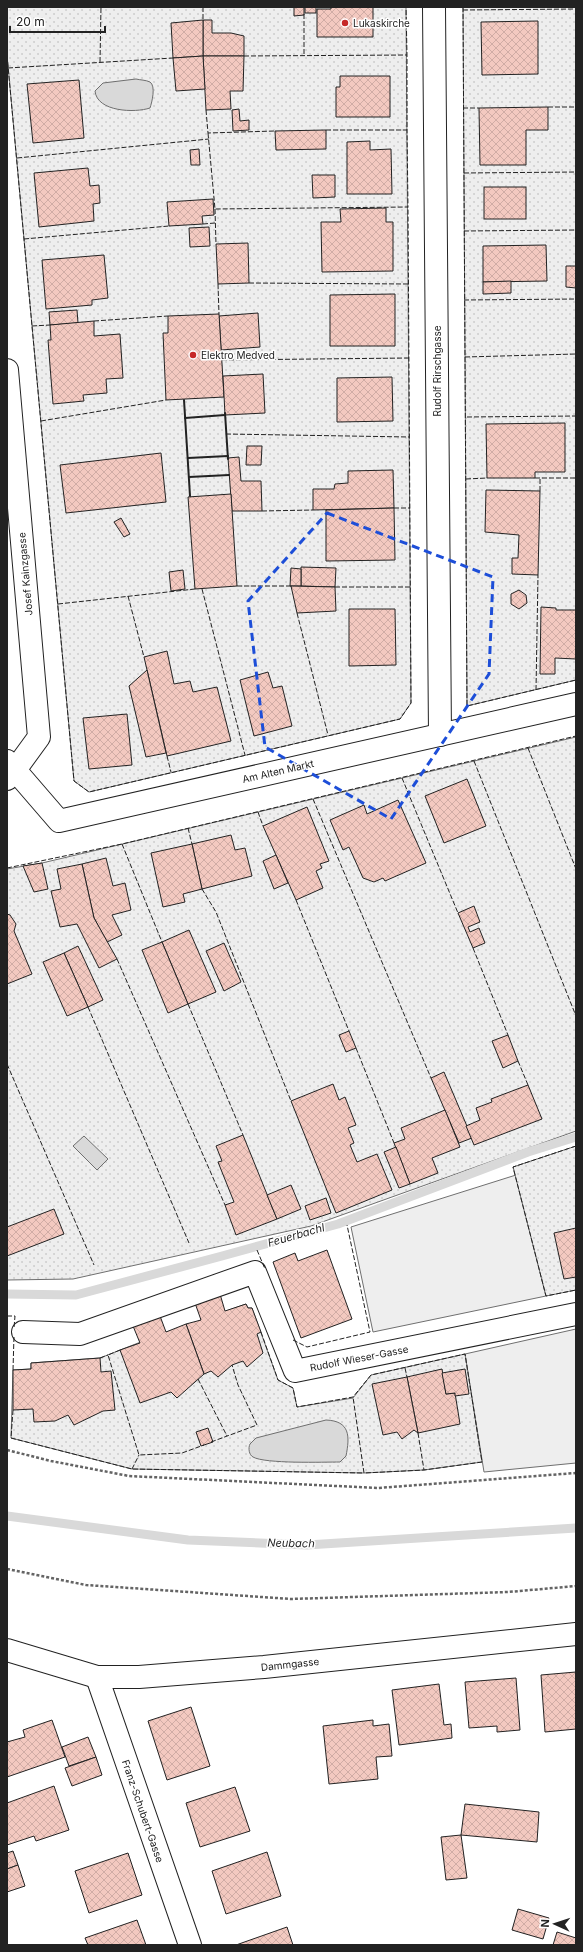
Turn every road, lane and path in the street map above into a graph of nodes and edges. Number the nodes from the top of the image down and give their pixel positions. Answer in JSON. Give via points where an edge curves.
{"nodes":[{"id":1,"x":434,"y":7,"type":"edge"},
{"id":2,"x":7,"y":370,"type":"edge"},
{"id":3,"x":576,"y":704,"type":"edge"},
{"id":4,"x":440,"y":735,"type":"junction"},
{"id":5,"x":10,"y":770,"type":"edge"},
{"id":6,"x":576,"y":1314,"type":"edge"},
{"id":7,"x":23,"y":1332,"type":"dead end"},
{"id":8,"x":7,"y":1450,"type":"edge"},
{"id":9,"x":576,"y":1473,"type":"edge"},
{"id":10,"x":7,"y":1569,"type":"edge"},
{"id":11,"x":576,"y":1586,"type":"edge"},
{"id":12,"x":576,"y":1634,"type":"edge"},
{"id":13,"x":7,"y":1650,"type":"edge"},
{"id":14,"x":97,"y":1677,"type":"junction"},
{"id":15,"x":190,"y":1945,"type":"edge"}],
"edges":[{"from":1,"to":4,"type":"street","name":"Rudolf Rirschgasse"},
{"from":2,"to":5,"type":"street","name":"Josef Kainzgasse","via":[[39,737]]},
{"from":3,"to":4,"type":"street","name":"Am Alten Markt"},
{"from":4,"to":5,"type":"street","name":"Am Alten Markt","via":[[60,821]]},
{"from":6,"to":7,"type":"street","name":"Rudolf Wieser-Gasse","via":[[295,1371],[255,1272],[80,1334]]},
{"from":8,"to":9,"type":"path","via":[[129,1476],[378,1488]]},
{"from":10,"to":11,"type":"path","via":[[86,1585],[291,1599],[508,1592]]},
{"from":12,"to":14,"type":"street","name":"Dammgasse","via":[[181,1675]]},
{"from":13,"to":14,"type":"street","name":"Dammgasse"},
{"from":14,"to":15,"type":"street","name":"Franz-Schubert-Gasse"}]}
